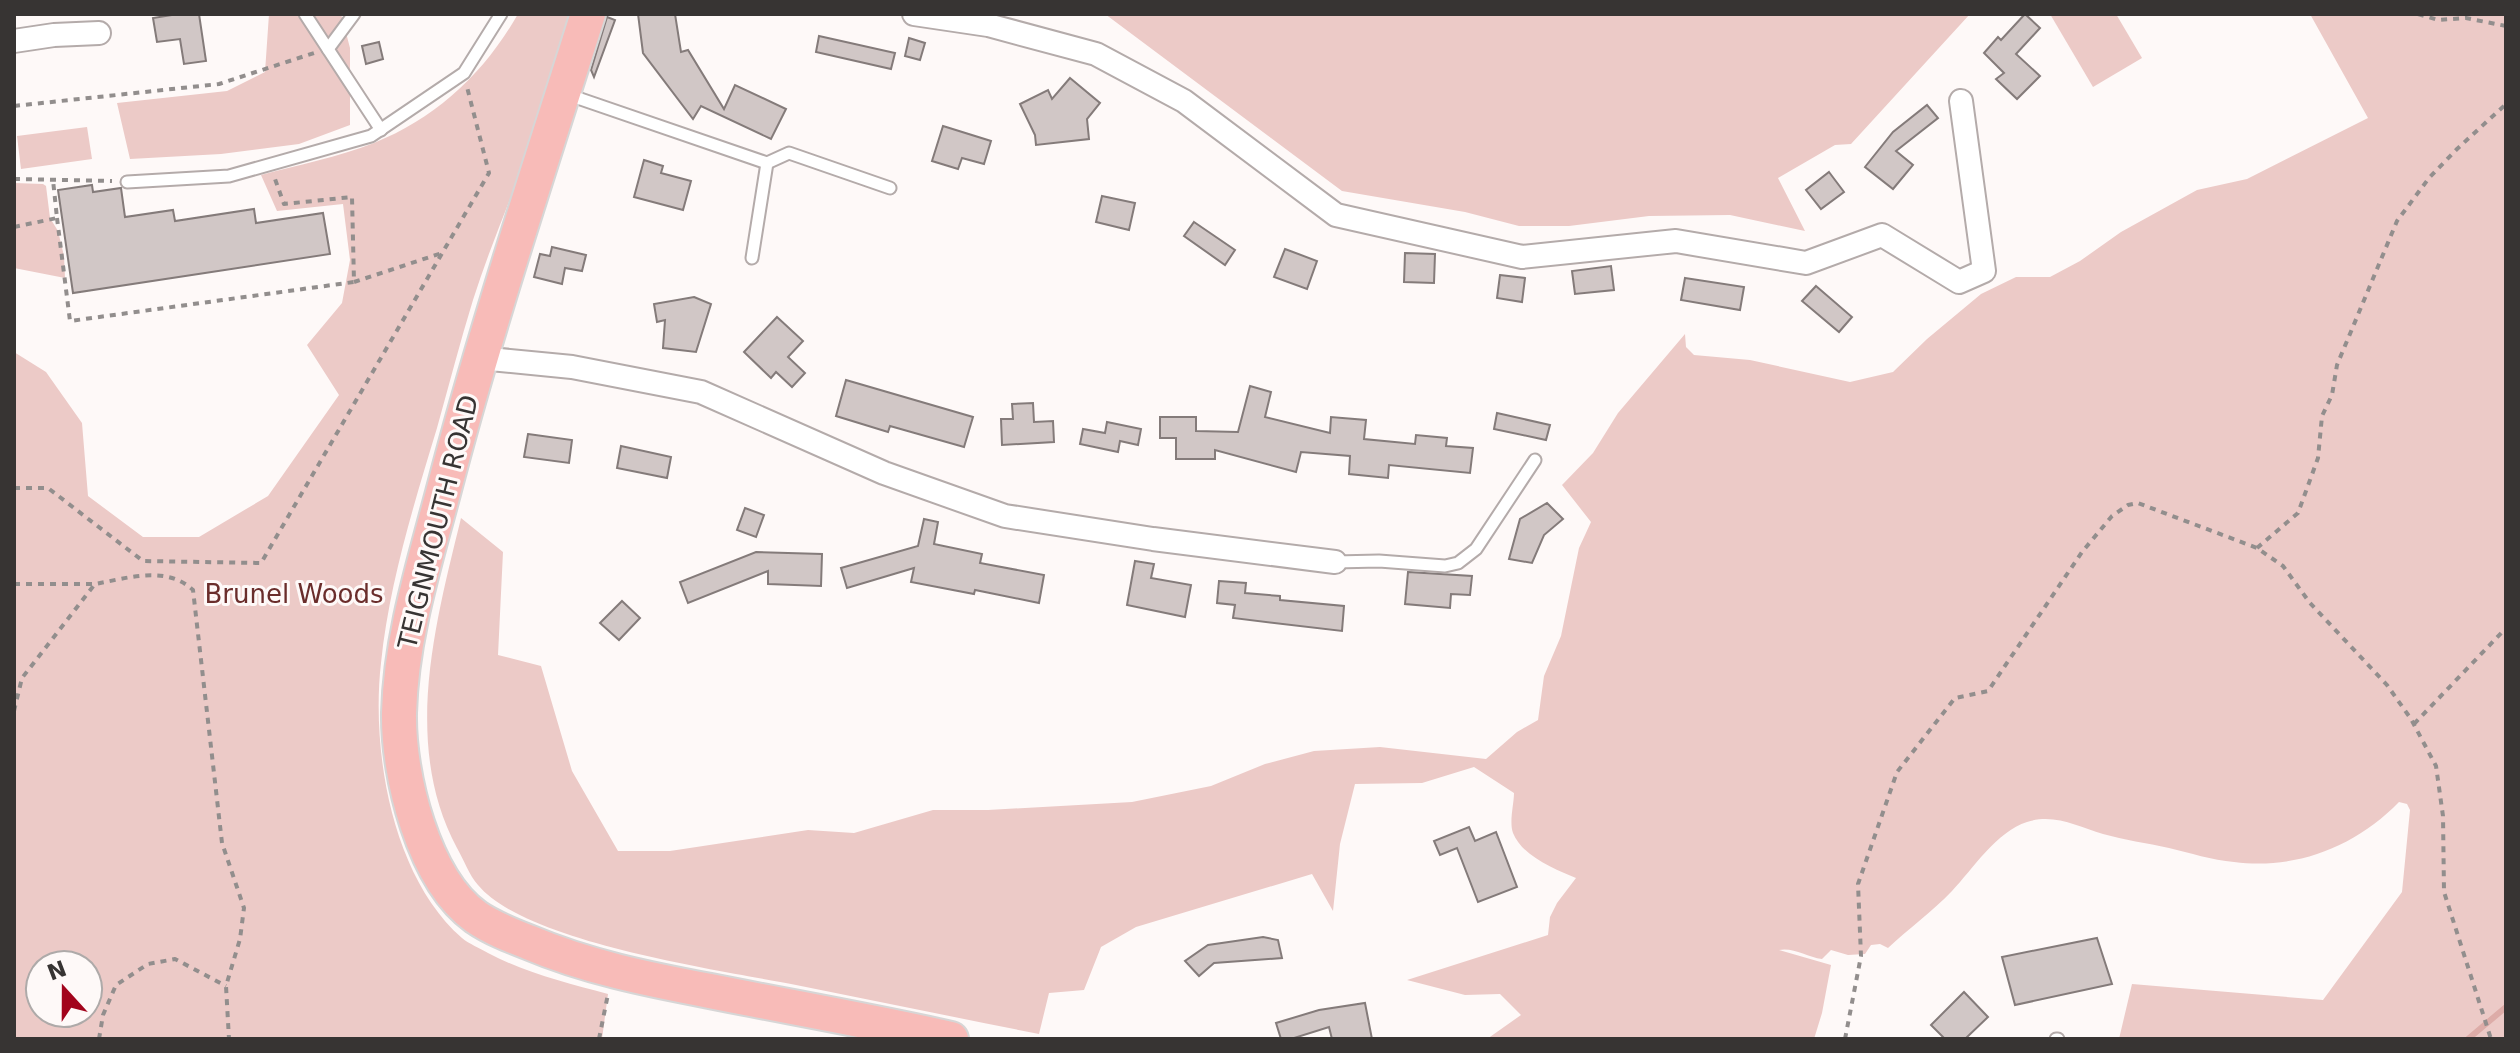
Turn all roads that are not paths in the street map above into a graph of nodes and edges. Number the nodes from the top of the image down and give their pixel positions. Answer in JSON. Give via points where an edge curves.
{"nodes":[{"id":1,"x":305,"y":14,"type":"edge"},
{"id":2,"x":354,"y":14,"type":"edge"},
{"id":3,"x":501,"y":14,"type":"edge"},
{"id":4,"x":588,"y":14,"type":"edge"},
{"id":5,"x":914,"y":14,"type":"edge"},
{"id":6,"x":99,"y":33,"type":"dead end"},
{"id":7,"x":14,"y":41,"type":"edge"},
{"id":8,"x":328,"y":49,"type":"junction"},
{"id":9,"x":564,"y":94,"type":"junction"},
{"id":10,"x":1961,"y":101,"type":"dead end"},
{"id":11,"x":381,"y":130,"type":"junction"},
{"id":12,"x":767,"y":163,"type":"junction"},
{"id":13,"x":127,"y":182,"type":"road end"},
{"id":14,"x":890,"y":188,"type":"dead end"},
{"id":15,"x":752,"y":258,"type":"dead end"},
{"id":16,"x":480,"y":358,"type":"junction"},
{"id":17,"x":1535,"y":460,"type":"dead end"},
{"id":18,"x":1335,"y":562,"type":"joint"},
{"id":19,"x":951,"y":1039,"type":"edge"}],
"edges":[{"from":1,"to":8,"type":"lane"},
{"from":2,"to":8,"type":"lane"},
{"from":3,"to":11,"type":"lane","via":[[464,73]]},
{"from":4,"to":9,"type":"main road","name":"TEIGNMOUTH ROAD"},
{"from":5,"to":10,"type":"street","via":[[988,25],[1096,54],[1184,101],[1336,215],[1522,257],[1676,241],[1806,263],[1882,235],[1959,282],[1984,271]]},
{"from":6,"to":7,"type":"street"},
{"from":8,"to":11,"type":"lane"},
{"from":9,"to":12,"type":"lane"},
{"from":9,"to":16,"type":"main road","name":"TEIGNMOUTH ROAD"},
{"from":11,"to":13,"type":"lane","via":[[229,176]]},
{"from":12,"to":14,"type":"lane","via":[[789,153]]},
{"from":12,"to":15,"type":"lane"},
{"from":16,"to":18,"type":"street","via":[[572,367],[701,392],[884,473],[1005,516]]},
{"from":16,"to":19,"type":"main road","name":"TEIGNMOUTH ROAD","via":[[406,632],[399,712],[407,791],[440,875],[471,914],[492,927],[612,972]]},
{"from":17,"to":18,"type":"lane","via":[[1476,549],[1458,563]]}]}
